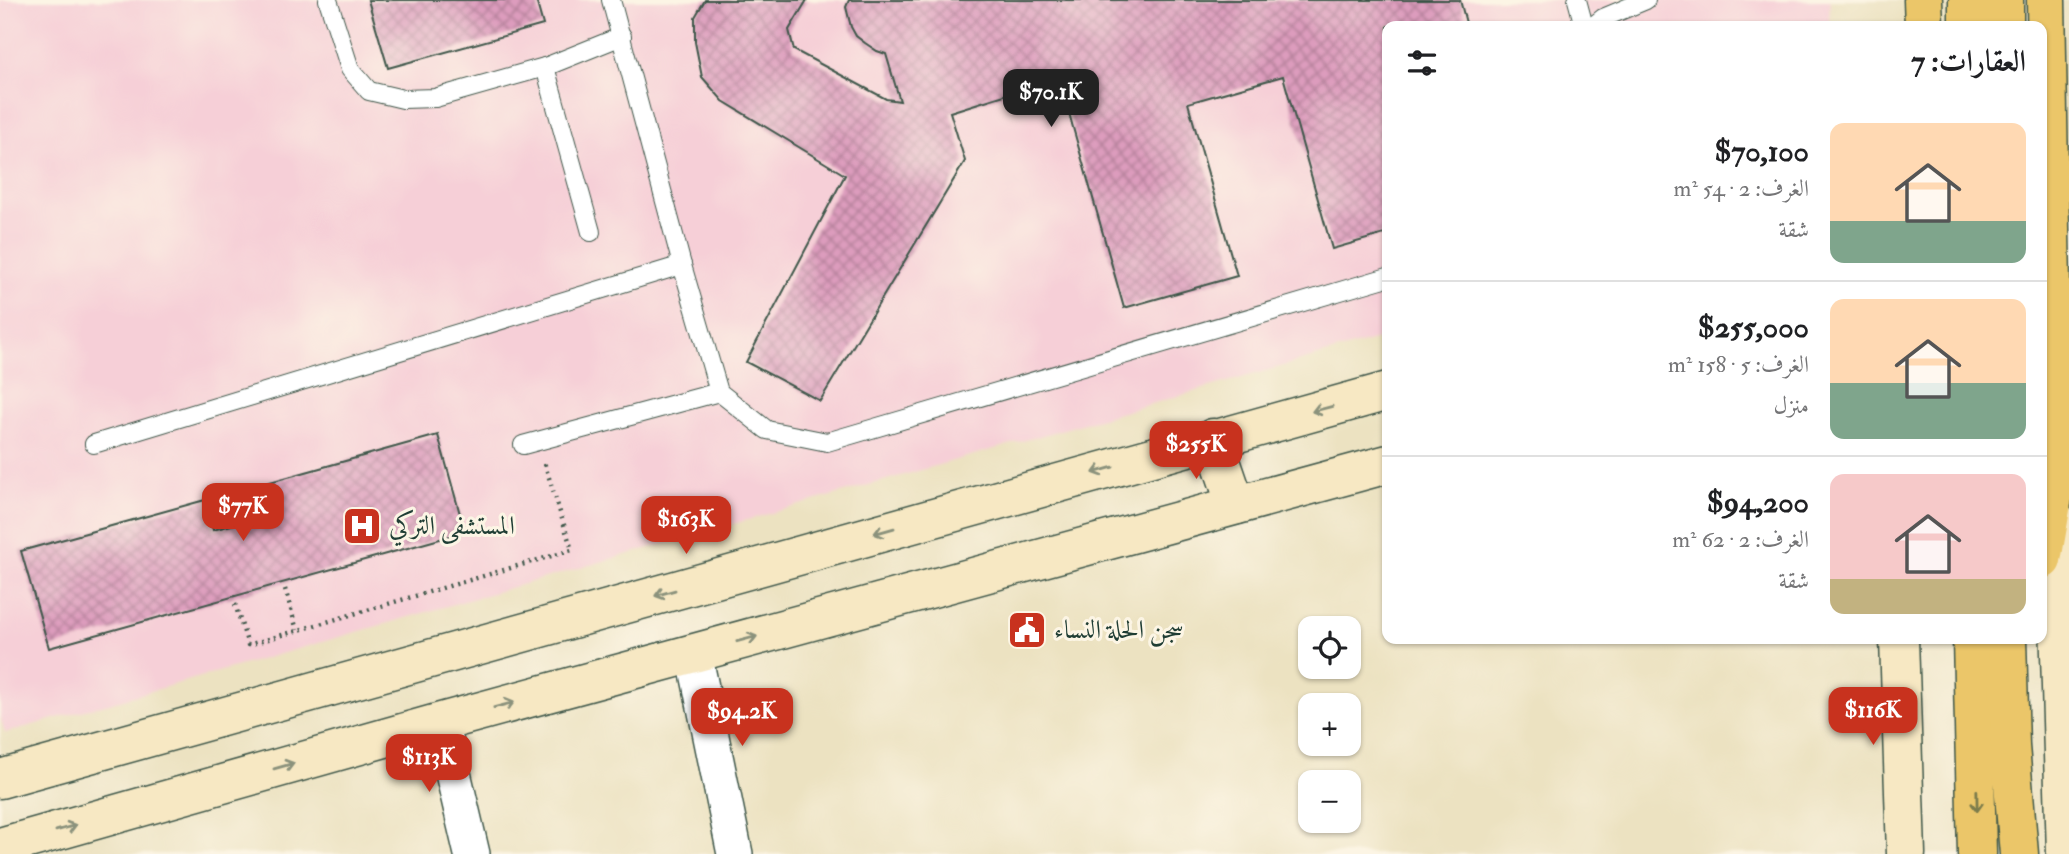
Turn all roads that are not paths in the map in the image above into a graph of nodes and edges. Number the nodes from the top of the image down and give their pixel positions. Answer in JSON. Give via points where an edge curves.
{"nodes":[{"id":1,"x":328,"y":0,"type":"edge"},
{"id":2,"x":611,"y":0,"type":"edge"},
{"id":3,"x":1577,"y":0,"type":"edge"},
{"id":4,"x":1646,"y":0,"type":"edge"},
{"id":5,"x":1923,"y":0,"type":"edge"},
{"id":6,"x":1968,"y":0,"type":"edge"},
{"id":7,"x":2004,"y":0,"type":"edge"},
{"id":8,"x":2046,"y":0,"type":"edge"},
{"id":9,"x":1583,"y":21,"type":"edge"},
{"id":10,"x":1599,"y":21,"type":"edge"},
{"id":11,"x":1924,"y":21,"type":"edge"},
{"id":12,"x":1968,"y":21,"type":"edge"},
{"id":13,"x":2004,"y":21,"type":"edge"},
{"id":14,"x":2046,"y":21,"type":"edge"},
{"id":15,"x":622,"y":36,"type":"junction"},
{"id":16,"x":2047,"y":57,"type":"edge"},
{"id":17,"x":545,"y":67,"type":"junction"},
{"id":18,"x":591,"y":232,"type":"dead end"},
{"id":19,"x":682,"y":265,"type":"junction"},
{"id":20,"x":1382,"y":279,"type":"edge"},
{"id":21,"x":719,"y":392,"type":"junction"},
{"id":22,"x":1382,"y":393,"type":"edge"},
{"id":23,"x":1213,"y":439,"type":"junction"},
{"id":24,"x":530,"y":443,"type":"road end"},
{"id":25,"x":94,"y":444,"type":"dead end"},
{"id":26,"x":2054,"y":459,"type":"junction"},
{"id":27,"x":1382,"y":466,"type":"edge"},
{"id":28,"x":1236,"y":505,"type":"junction"},
{"id":29,"x":2047,"y":531,"type":"edge"},
{"id":30,"x":1899,"y":644,"type":"edge"},
{"id":31,"x":1961,"y":644,"type":"edge"},
{"id":32,"x":1973,"y":644,"type":"edge"},
{"id":33,"x":2006,"y":644,"type":"edge"},
{"id":34,"x":2024,"y":644,"type":"edge"},
{"id":35,"x":694,"y":653,"type":"junction"},
{"id":36,"x":441,"y":722,"type":"junction"},
{"id":37,"x":1993,"y":748,"type":"junction"},
{"id":38,"x":0,"y":779,"type":"edge"},
{"id":39,"x":2014,"y":785,"type":"junction"},
{"id":40,"x":2067,"y":795,"type":"edge"},
{"id":41,"x":0,"y":847,"type":"edge"},
{"id":42,"x":472,"y":854,"type":"edge"},
{"id":43,"x":735,"y":854,"type":"edge"},
{"id":44,"x":1906,"y":854,"type":"edge"},
{"id":45,"x":1977,"y":854,"type":"edge"},
{"id":46,"x":2019,"y":854,"type":"edge"},
{"id":47,"x":2066,"y":854,"type":"edge"}],
"edges":[{"from":1,"to":17,"type":"lane","via":[[350,69],[369,91],[403,99],[435,97]]},
{"from":2,"to":15,"type":"lane"},
{"from":3,"to":9,"type":"lane"},
{"from":4,"to":10,"type":"lane"},
{"from":5,"to":11,"type":"highway"},
{"from":6,"to":12,"type":"highway"},
{"from":7,"to":13,"type":"highway"},
{"from":8,"to":14,"type":"highway"},
{"from":15,"to":17,"type":"lane"},
{"from":15,"to":19,"type":"lane"},
{"from":16,"to":26,"type":"highway"},
{"from":17,"to":18,"type":"lane"},
{"from":19,"to":21,"type":"lane"},
{"from":19,"to":25,"type":"lane"},
{"from":20,"to":21,"type":"lane","via":[[827,442],[767,430]]},
{"from":21,"to":24,"type":"lane"},
{"from":22,"to":23,"type":"street","one_way":true},
{"from":23,"to":28,"type":"street"},
{"from":23,"to":38,"type":"street","one_way":true},
{"from":26,"to":29,"type":"highway"},
{"from":26,"to":40,"type":"street"},
{"from":27,"to":28,"type":"street"},
{"from":35,"to":28,"type":"street","one_way":true},
{"from":30,"to":44,"type":"street"},
{"from":31,"to":37,"type":"highway"},
{"from":32,"to":37,"type":"highway"},
{"from":33,"to":37,"type":"highway"},
{"from":34,"to":37,"type":"highway"},
{"from":36,"to":35,"type":"street","one_way":true},
{"from":35,"to":43,"type":"street"},
{"from":41,"to":36,"type":"street","one_way":true},
{"from":36,"to":42,"type":"street"},
{"from":37,"to":39,"type":"highway"},
{"from":37,"to":45,"type":"highway","one_way":true},
{"from":39,"to":40,"type":"street","via":[[2035,797]]},
{"from":39,"to":46,"type":"highway"},
{"from":40,"to":47,"type":"street"}]}
